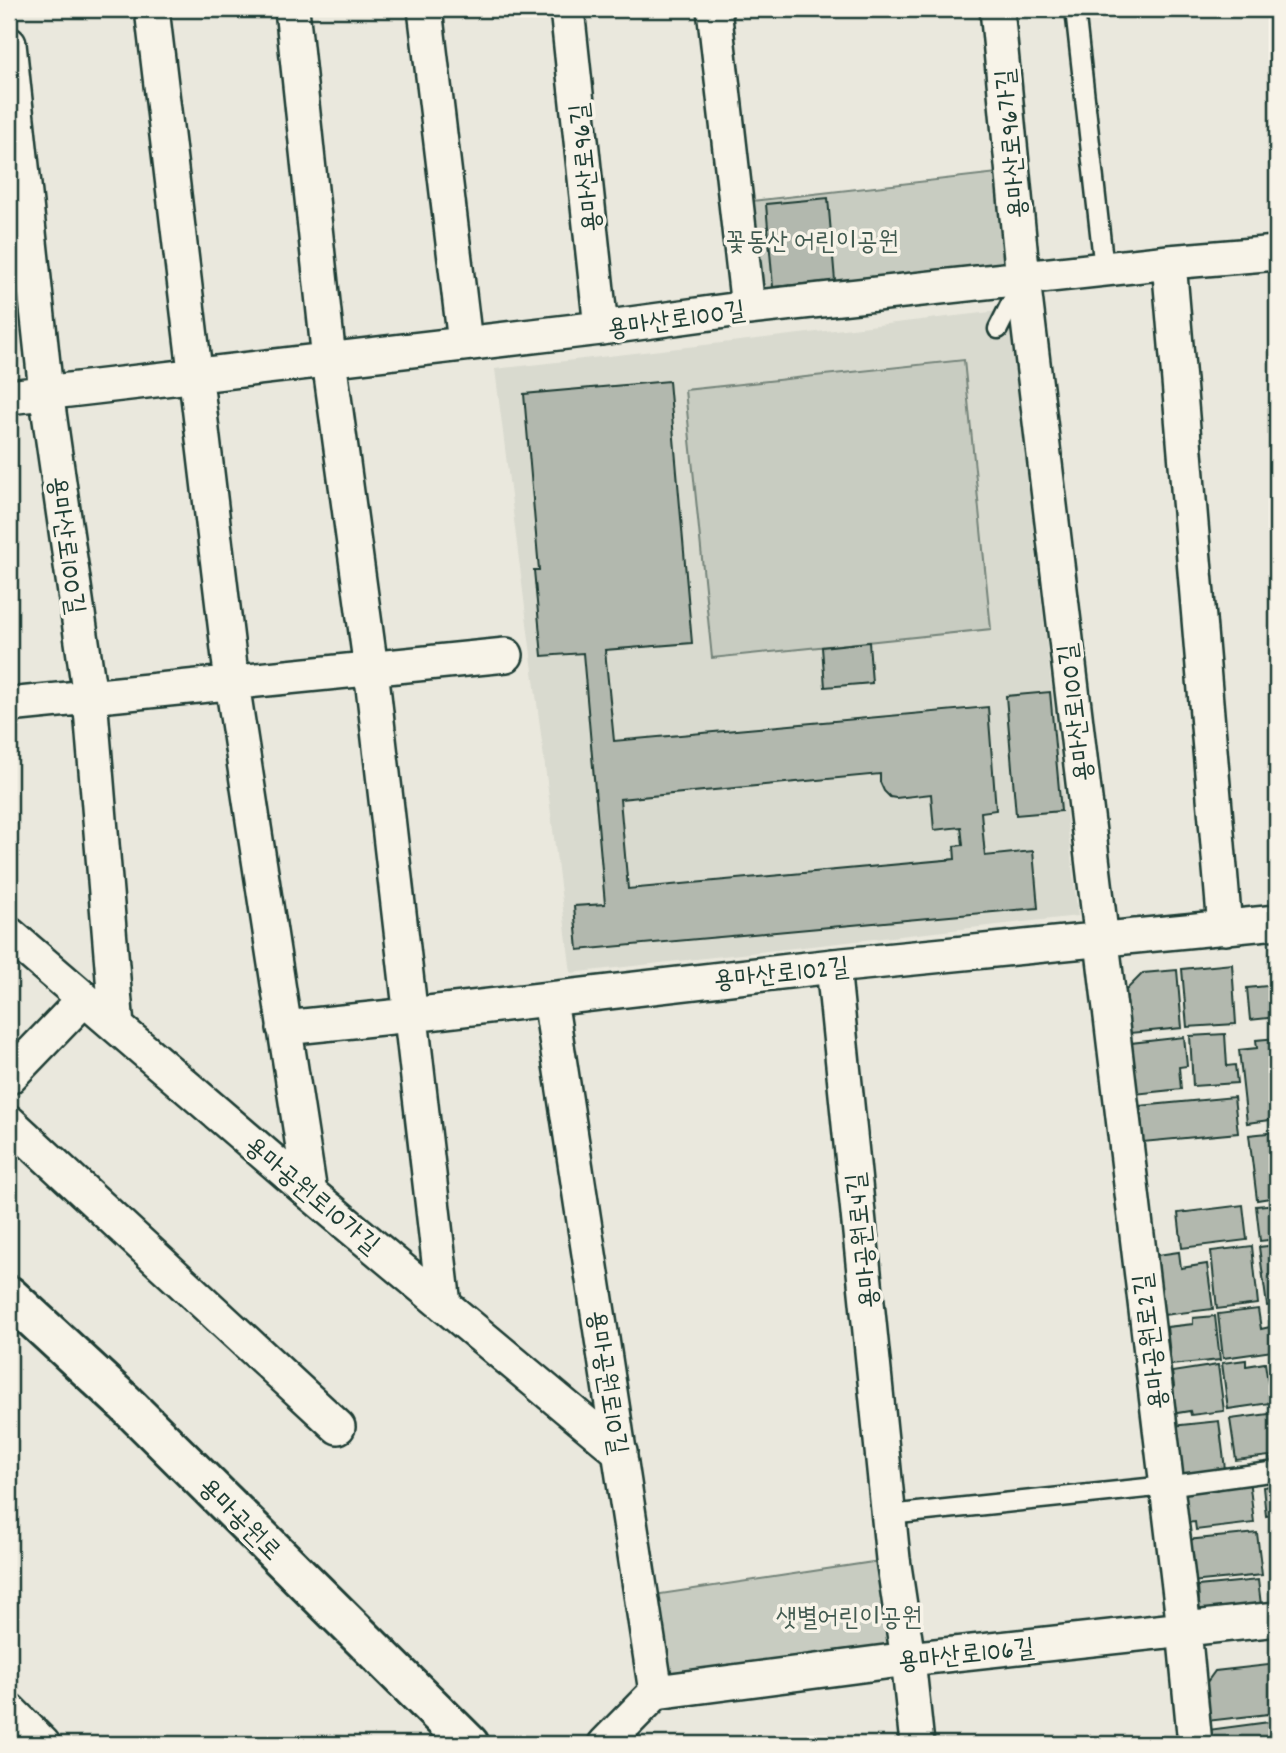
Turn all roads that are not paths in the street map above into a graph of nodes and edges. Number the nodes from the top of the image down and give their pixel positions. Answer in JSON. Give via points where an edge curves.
{"nodes":[{"id":1,"x":152,"y":9,"type":"edge"},
{"id":2,"x":292,"y":9,"type":"edge"},
{"id":3,"x":425,"y":9,"type":"edge"},
{"id":4,"x":567,"y":9,"type":"edge"},
{"id":5,"x":714,"y":9,"type":"edge"},
{"id":6,"x":997,"y":9,"type":"edge"},
{"id":7,"x":1074,"y":9,"type":"edge"},
{"id":8,"x":9,"y":44,"type":"edge"},
{"id":9,"x":1277,"y":253,"type":"edge"},
{"id":10,"x":1169,"y":262,"type":"junction"},
{"id":11,"x":1104,"y":269,"type":"junction"},
{"id":12,"x":1023,"y":279,"type":"junction"},
{"id":13,"x":748,"y":308,"type":"junction"},
{"id":14,"x":601,"y":328,"type":"junction"},
{"id":15,"x":998,"y":329,"type":"dead end"},
{"id":16,"x":465,"y":344,"type":"junction"},
{"id":17,"x":329,"y":360,"type":"junction"},
{"id":18,"x":197,"y":375,"type":"junction"},
{"id":19,"x":46,"y":392,"type":"junction"},
{"id":20,"x":9,"y":397,"type":"edge"},
{"id":21,"x":506,"y":655,"type":"dead end"},
{"id":22,"x":372,"y":669,"type":"junction"},
{"id":23,"x":232,"y":683,"type":"junction"},
{"id":24,"x":90,"y":697,"type":"junction"},
{"id":25,"x":9,"y":705,"type":"edge"},
{"id":26,"x":1277,"y":922,"type":"edge"},
{"id":27,"x":1225,"y":928,"type":"junction"},
{"id":28,"x":9,"y":934,"type":"edge"},
{"id":29,"x":1101,"y":940,"type":"junction"},
{"id":30,"x":834,"y":966,"type":"junction"},
{"id":31,"x":84,"y":999,"type":"junction"},
{"id":32,"x":550,"y":999,"type":"junction"},
{"id":33,"x":411,"y":1015,"type":"junction"},
{"id":34,"x":117,"y":1027,"type":"junction"},
{"id":35,"x":284,"y":1028,"type":"junction"},
{"id":36,"x":9,"y":1077,"type":"edge"},
{"id":37,"x":9,"y":1122,"type":"edge"},
{"id":38,"x":310,"y":1193,"type":"junction"},
{"id":39,"x":9,"y":1296,"type":"edge"},
{"id":40,"x":444,"y":1305,"type":"junction"},
{"id":41,"x":338,"y":1427,"type":"dead end"},
{"id":42,"x":620,"y":1452,"type":"junction"},
{"id":43,"x":1277,"y":1471,"type":"edge"},
{"id":44,"x":1166,"y":1486,"type":"junction"},
{"id":45,"x":889,"y":1515,"type":"junction"},
{"id":46,"x":1277,"y":1619,"type":"edge"},
{"id":47,"x":1184,"y":1629,"type":"junction"},
{"id":48,"x":908,"y":1659,"type":"junction"},
{"id":49,"x":656,"y":1692,"type":"junction"},
{"id":50,"x":9,"y":1710,"type":"edge"},
{"id":51,"x":43,"y":1744,"type":"edge"},
{"id":52,"x":469,"y":1744,"type":"edge"},
{"id":53,"x":605,"y":1744,"type":"edge"},
{"id":54,"x":917,"y":1744,"type":"edge"},
{"id":55,"x":1195,"y":1744,"type":"edge"}],
"edges":[{"from":1,"to":18,"type":"street"},
{"from":2,"to":17,"type":"street"},
{"from":3,"to":16,"type":"street"},
{"from":4,"to":14,"type":"street","name":"용마산로96길"},
{"from":5,"to":13,"type":"street"},
{"from":6,"to":12,"type":"street","name":"용마산로96가길"},
{"from":7,"to":11,"type":"lane"},
{"from":8,"to":19,"type":"street"},
{"from":9,"to":10,"type":"street","name":"용마산로100길"},
{"from":10,"to":11,"type":"street","name":"용마산로100길"},
{"from":10,"to":27,"type":"street"},
{"from":11,"to":12,"type":"street","name":"용마산로100길"},
{"from":12,"to":13,"type":"street","name":"용마산로100길"},
{"from":12,"to":15,"type":"lane"},
{"from":12,"to":29,"type":"street","name":"용마산로100길"},
{"from":13,"to":14,"type":"street","name":"용마산로100길"},
{"from":14,"to":16,"type":"street","name":"용마산로100길"},
{"from":16,"to":17,"type":"street","name":"용마산로100길"},
{"from":17,"to":18,"type":"street","name":"용마산로100길"},
{"from":17,"to":22,"type":"street"},
{"from":18,"to":19,"type":"street","name":"용마산로100길"},
{"from":18,"to":23,"type":"street"},
{"from":19,"to":20,"type":"street","name":"용마산로100길"},
{"from":19,"to":24,"type":"street","name":"용마산로100길"},
{"from":21,"to":22,"type":"street"},
{"from":22,"to":23,"type":"street"},
{"from":22,"to":33,"type":"street"},
{"from":23,"to":24,"type":"street"},
{"from":23,"to":35,"type":"street"},
{"from":24,"to":25,"type":"street"},
{"from":24,"to":34,"type":"street","name":"용마산로100길"},
{"from":26,"to":27,"type":"street","name":"용마산로102길"},
{"from":27,"to":29,"type":"street","name":"용마산로102길"},
{"from":28,"to":31,"type":"street","name":"용마공원로10가길"},
{"from":29,"to":30,"type":"street","name":"용마산로102길"},
{"from":29,"to":44,"type":"street","name":"용마공원로2길"},
{"from":30,"to":32,"type":"street","name":"용마산로102길"},
{"from":30,"to":45,"type":"street","name":"용마공원로4길"},
{"from":31,"to":34,"type":"street","name":"용마공원로10가길"},
{"from":31,"to":36,"type":"street"},
{"from":32,"to":33,"type":"street","name":"용마산로102길"},
{"from":32,"to":42,"type":"street","name":"용마공원로10길"},
{"from":33,"to":35,"type":"street","name":"용마산로102길"},
{"from":33,"to":40,"type":"street"},
{"from":34,"to":38,"type":"street","name":"용마공원로10가길"},
{"from":35,"to":38,"type":"street"},
{"from":37,"to":41,"type":"street"},
{"from":38,"to":40,"type":"street","name":"용마공원로10가길"},
{"from":39,"to":52,"type":"street","name":"용마공원로","via":[[125,1403]]},
{"from":40,"to":42,"type":"street","name":"용마공원로10가길"},
{"from":42,"to":49,"type":"street","name":"용마공원로10길"},
{"from":43,"to":44,"type":"lane"},
{"from":44,"to":45,"type":"lane"},
{"from":44,"to":47,"type":"street","name":"용마공원로2길"},
{"from":45,"to":48,"type":"street","name":"용마공원로4길"},
{"from":46,"to":47,"type":"street","name":"용마산로106길"},
{"from":47,"to":48,"type":"street","name":"용마산로106길"},
{"from":47,"to":55,"type":"street","name":"용마공원로2길"},
{"from":48,"to":49,"type":"street","name":"용마산로106길"},
{"from":48,"to":54,"type":"street","name":"용마공원로4길"},
{"from":49,"to":53,"type":"street"},
{"from":50,"to":51,"type":"street"}]}
